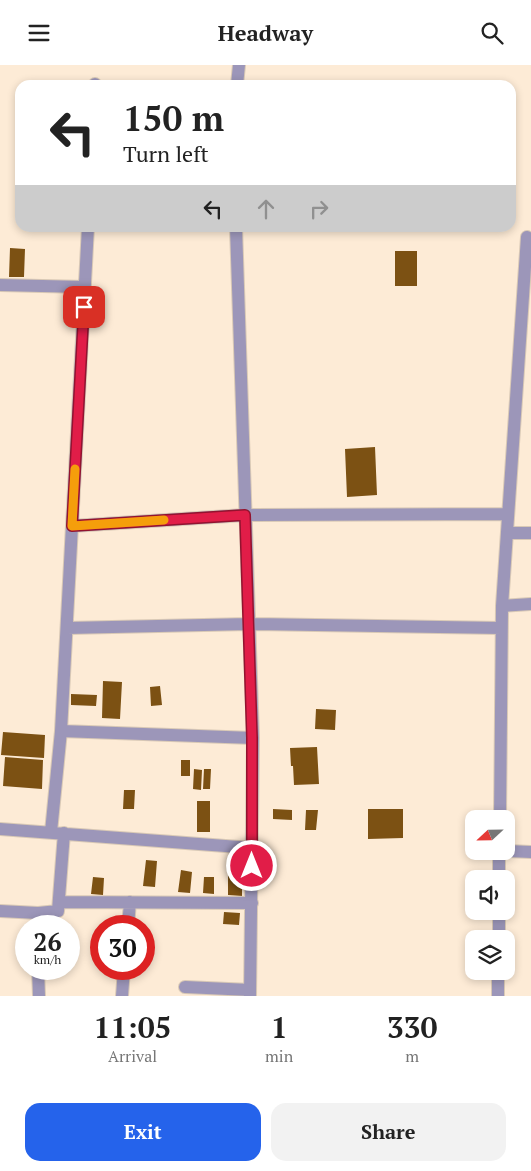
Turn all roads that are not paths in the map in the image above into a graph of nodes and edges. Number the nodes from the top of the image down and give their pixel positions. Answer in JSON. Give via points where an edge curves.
{"nodes":[{"id":1,"x":239,"y":65,"type":"edge"},
{"id":2,"x":238,"y":80,"type":"edge"},
{"id":3,"x":88,"y":232,"type":"edge"},
{"id":4,"x":236,"y":232,"type":"edge"},
{"id":5,"x":527,"y":237,"type":"dead end"},
{"id":6,"x":0,"y":285,"type":"edge"},
{"id":7,"x":84,"y":287,"type":"junction"},
{"id":8,"x":508,"y":514,"type":"junction"},
{"id":9,"x":245,"y":515,"type":"junction"},
{"id":10,"x":72,"y":526,"type":"junction"},
{"id":11,"x":506,"y":533,"type":"junction"},
{"id":12,"x":531,"y":533,"type":"edge"},
{"id":13,"x":531,"y":604,"type":"edge"},
{"id":14,"x":502,"y":606,"type":"junction"},
{"id":15,"x":249,"y":624,"type":"junction"},
{"id":16,"x":67,"y":628,"type":"junction"},
{"id":17,"x":502,"y":628,"type":"junction"},
{"id":18,"x":61,"y":731,"type":"junction"},
{"id":19,"x":252,"y":738,"type":"junction"},
{"id":20,"x":500,"y":810,"type":"edge"},
{"id":21,"x":0,"y":829,"type":"edge"},
{"id":22,"x":58,"y":833,"type":"junction"},
{"id":23,"x":252,"y":848,"type":"junction"},
{"id":24,"x":515,"y":851,"type":"edge"},
{"id":25,"x":531,"y":852,"type":"edge"},
{"id":26,"x":59,"y":902,"type":"junction"},
{"id":27,"x":130,"y":902,"type":"junction"},
{"id":28,"x":252,"y":903,"type":"junction"},
{"id":29,"x":0,"y":911,"type":"edge"},
{"id":30,"x":38,"y":913,"type":"joint"},
{"id":31,"x":129,"y":915,"type":"edge"},
{"id":32,"x":38,"y":980,"type":"edge"},
{"id":33,"x":123,"y":980,"type":"edge"},
{"id":34,"x":498,"y":980,"type":"edge"},
{"id":35,"x":186,"y":987,"type":"dead end"},
{"id":36,"x":250,"y":993,"type":"edge"},
{"id":37,"x":39,"y":996,"type":"edge"},
{"id":38,"x":122,"y":996,"type":"edge"},
{"id":39,"x":498,"y":996,"type":"edge"}],
"edges":[{"from":1,"to":2,"type":"street"},
{"from":3,"to":7,"type":"street"},
{"from":4,"to":9,"type":"street"},
{"from":5,"to":8,"type":"street"},
{"from":6,"to":7,"type":"street"},
{"from":7,"to":10,"type":"street"},
{"from":8,"to":9,"type":"street"},
{"from":8,"to":11,"type":"street"},
{"from":9,"to":10,"type":"street"},
{"from":9,"to":15,"type":"street"},
{"from":10,"to":16,"type":"street"},
{"from":11,"to":12,"type":"street"},
{"from":11,"to":14,"type":"street"},
{"from":13,"to":14,"type":"street"},
{"from":14,"to":17,"type":"street"},
{"from":15,"to":16,"type":"street"},
{"from":15,"to":17,"type":"street"},
{"from":15,"to":19,"type":"street"},
{"from":16,"to":18,"type":"street"},
{"from":17,"to":20,"type":"street"},
{"from":18,"to":19,"type":"street"},
{"from":18,"to":22,"type":"street"},
{"from":19,"to":23,"type":"street"},
{"from":21,"to":22,"type":"street"},
{"from":22,"to":23,"type":"street"},
{"from":22,"to":26,"type":"street"},
{"from":23,"to":28,"type":"street"},
{"from":24,"to":25,"type":"street"},
{"from":26,"to":27,"type":"street"},
{"from":26,"to":30,"type":"street","via":[[58,911]]},
{"from":27,"to":28,"type":"street"},
{"from":27,"to":31,"type":"street"},
{"from":28,"to":36,"type":"street"},
{"from":29,"to":30,"type":"street"},
{"from":32,"to":37,"type":"street"},
{"from":33,"to":38,"type":"street"},
{"from":34,"to":39,"type":"street"},
{"from":35,"to":36,"type":"street"}]}
